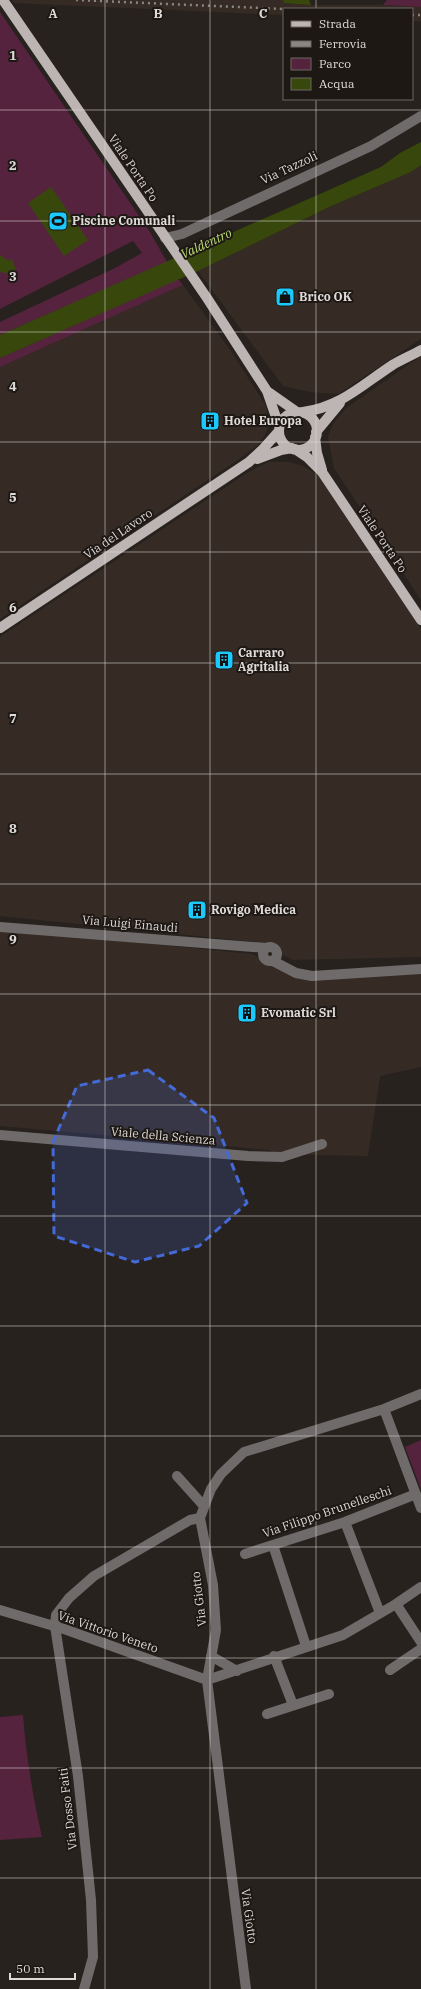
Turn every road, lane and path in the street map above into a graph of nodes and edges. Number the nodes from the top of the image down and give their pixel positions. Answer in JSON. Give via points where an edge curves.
{"nodes":[{"id":1,"x":2,"y":0,"type":"edge"},
{"id":2,"x":421,"y":116,"type":"edge"},
{"id":3,"x":165,"y":238,"type":"junction"},
{"id":4,"x":421,"y":350,"type":"edge"},
{"id":5,"x":268,"y":391,"type":"junction"},
{"id":6,"x":342,"y":400,"type":"junction"},
{"id":7,"x":300,"y":412,"type":"junction"},
{"id":8,"x":279,"y":428,"type":"junction"},
{"id":9,"x":316,"y":435,"type":"junction"},
{"id":10,"x":294,"y":449,"type":"junction"},
{"id":11,"x":249,"y":462,"type":"junction"},
{"id":12,"x":322,"y":472,"type":"junction"},
{"id":13,"x":421,"y":620,"type":"edge"},
{"id":14,"x":0,"y":628,"type":"edge"},
{"id":15,"x":0,"y":927,"type":"edge"},
{"id":16,"x":421,"y":969,"type":"edge"},
{"id":17,"x":0,"y":1135,"type":"edge"},
{"id":18,"x":322,"y":1144,"type":"dead end"},
{"id":19,"x":421,"y":1394,"type":"edge"},
{"id":20,"x":384,"y":1409,"type":"junction"},
{"id":21,"x":177,"y":1476,"type":"dead end"},
{"id":22,"x":416,"y":1494,"type":"junction"},
{"id":23,"x":203,"y":1505,"type":"junction"},
{"id":24,"x":421,"y":1508,"type":"edge"},
{"id":25,"x":200,"y":1518,"type":"junction"},
{"id":26,"x":345,"y":1522,"type":"junction"},
{"id":27,"x":273,"y":1545,"type":"junction"},
{"id":28,"x":245,"y":1554,"type":"dead end"},
{"id":29,"x":421,"y":1587,"type":"edge"},
{"id":30,"x":396,"y":1604,"type":"junction"},
{"id":31,"x":0,"y":1610,"type":"edge"},
{"id":32,"x":380,"y":1614,"type":"junction"},
{"id":33,"x":55,"y":1626,"type":"junction"},
{"id":34,"x":421,"y":1642,"type":"edge"},
{"id":35,"x":306,"y":1646,"type":"junction"},
{"id":36,"x":421,"y":1648,"type":"edge"},
{"id":37,"x":211,"y":1656,"type":"junction"},
{"id":38,"x":274,"y":1656,"type":"junction"},
{"id":39,"x":390,"y":1670,"type":"dead end"},
{"id":40,"x":235,"y":1672,"type":"junction"},
{"id":41,"x":207,"y":1680,"type":"junction"},
{"id":42,"x":329,"y":1694,"type":"dead end"},
{"id":43,"x":293,"y":1705,"type":"junction"},
{"id":44,"x":267,"y":1714,"type":"dead end"},
{"id":45,"x":84,"y":1989,"type":"edge"},
{"id":46,"x":246,"y":1989,"type":"edge"}],
"edges":[{"from":1,"to":3,"type":"main road","name":"Viale Porta Po"},
{"from":2,"to":3,"type":"street","name":"Via Tazzoli","via":[[371,146],[182,234]]},
{"from":3,"to":5,"type":"main road","name":"Viale Porta Po"},
{"from":4,"to":6,"type":"main road","via":[[395,364]]},
{"from":5,"to":7,"type":"main road","name":"Viale Porta Po"},
{"from":5,"to":8,"type":"main road","name":"Viale Porta Po"},
{"from":6,"to":7,"type":"main road","via":[[324,408]]},
{"from":6,"to":9,"type":"main road"},
{"from":7,"to":8,"type":"main road","via":[[284,417]]},
{"from":7,"to":9,"type":"main road","name":"Viale Porta Po","via":[[315,422]]},
{"from":8,"to":10,"type":"main road","name":"Viale Porta Po","via":[[282,441]]},
{"from":8,"to":11,"type":"main road"},
{"from":9,"to":10,"type":"main road","via":[[305,448]]},
{"from":9,"to":12,"type":"main road","name":"Viale Porta Po","via":[[316,453]]},
{"from":10,"to":11,"type":"main road","via":[[280,450]]},
{"from":10,"to":12,"type":"main road","name":"Viale Porta Po","via":[[307,457]]},
{"from":11,"to":14,"type":"main road","name":"Via del Lavoro"},
{"from":12,"to":13,"type":"main road","name":"Viale Porta Po"},
{"from":15,"to":16,"type":"street","name":"Via Luigi Einaudi","via":[[262,950],[266,961],[275,958],[296,973],[312,976]]},
{"from":17,"to":18,"type":"street","name":"Viale della Scienza","via":[[282,1157]]},
{"from":19,"to":20,"type":"street","name":"Via Giotto"},
{"from":20,"to":22,"type":"street"},
{"from":20,"to":23,"type":"street","name":"Via Giotto","via":[[244,1452],[221,1474]]},
{"from":21,"to":23,"type":"street"},
{"from":22,"to":24,"type":"street"},
{"from":22,"to":26,"type":"street","name":"Via Filippo Brunelleschi"},
{"from":23,"to":25,"type":"street","name":"Via Giotto"},
{"from":25,"to":33,"type":"street","via":[[190,1520],[94,1576],[69,1598],[56,1615]]},
{"from":25,"to":37,"type":"street","name":"Via Giotto","via":[[213,1585],[216,1630]]},
{"from":26,"to":27,"type":"street","name":"Via Filippo Brunelleschi"},
{"from":26,"to":32,"type":"street"},
{"from":27,"to":28,"type":"street","name":"Via Filippo Brunelleschi"},
{"from":27,"to":35,"type":"street"},
{"from":29,"to":30,"type":"street"},
{"from":30,"to":32,"type":"street"},
{"from":30,"to":34,"type":"street"},
{"from":31,"to":33,"type":"street","name":"Via Vittorio Veneto"},
{"from":32,"to":35,"type":"street","via":[[343,1635]]},
{"from":33,"to":41,"type":"street","name":"Via Vittorio Veneto"},
{"from":33,"to":45,"type":"street","name":"Via Dosso Faiti","via":[[78,1776],[91,1900],[93,1957]]},
{"from":35,"to":38,"type":"street"},
{"from":36,"to":39,"type":"street"},
{"from":37,"to":40,"type":"street"},
{"from":37,"to":41,"type":"street","name":"Via Giotto"},
{"from":38,"to":40,"type":"street"},
{"from":38,"to":43,"type":"street"},
{"from":40,"to":41,"type":"street"},
{"from":41,"to":46,"type":"street","name":"Via Giotto"},
{"from":42,"to":43,"type":"street"},
{"from":43,"to":44,"type":"street"}]}
